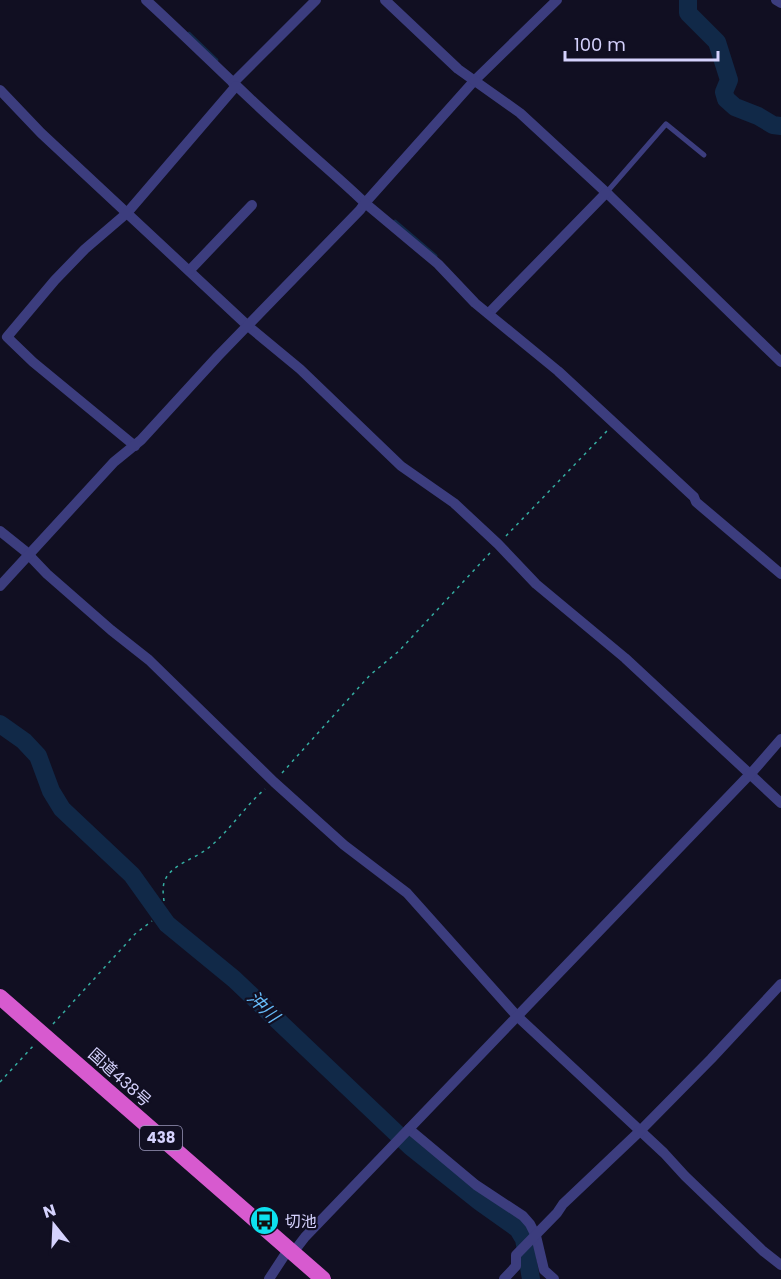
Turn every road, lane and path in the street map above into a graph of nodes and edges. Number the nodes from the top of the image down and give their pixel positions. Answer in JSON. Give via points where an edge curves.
{"nodes":[{"id":1,"x":146,"y":0,"type":"edge"},
{"id":2,"x":316,"y":0,"type":"edge"},
{"id":3,"x":385,"y":0,"type":"edge"},
{"id":4,"x":557,"y":0,"type":"edge"},
{"id":5,"x":776,"y":0,"type":"edge"},
{"id":6,"x":781,"y":3,"type":"edge"},
{"id":7,"x":474,"y":81,"type":"junction"},
{"id":8,"x":235,"y":82,"type":"junction"},
{"id":9,"x":0,"y":90,"type":"edge"},
{"id":10,"x":704,"y":155,"type":"dead end"},
{"id":11,"x":606,"y":193,"type":"junction"},
{"id":12,"x":366,"y":200,"type":"junction"},
{"id":13,"x":252,"y":205,"type":"dead end"},
{"id":14,"x":127,"y":213,"type":"junction"},
{"id":15,"x":190,"y":270,"type":"junction"},
{"id":16,"x":490,"y":311,"type":"junction"},
{"id":17,"x":248,"y":326,"type":"junction"},
{"id":18,"x":781,"y":362,"type":"edge"},
{"id":19,"x":614,"y":423,"type":"junction"},
{"id":20,"x":135,"y":446,"type":"junction"},
{"id":21,"x":0,"y":531,"type":"edge"},
{"id":22,"x":498,"y":544,"type":"junction"},
{"id":23,"x":28,"y":555,"type":"junction"},
{"id":24,"x":781,"y":574,"type":"edge"},
{"id":25,"x":0,"y":586,"type":"edge"},
{"id":26,"x":781,"y":739,"type":"edge"},
{"id":27,"x":750,"y":773,"type":"junction"},
{"id":28,"x":274,"y":782,"type":"junction"},
{"id":29,"x":781,"y":803,"type":"edge"},
{"id":30,"x":164,"y":901,"type":"dead end"},
{"id":31,"x":152,"y":921,"type":"dead end"},
{"id":32,"x":781,"y":984,"type":"edge"},
{"id":33,"x":0,"y":997,"type":"edge"},
{"id":34,"x":517,"y":1016,"type":"junction"},
{"id":35,"x":44,"y":1034,"type":"junction"},
{"id":36,"x":0,"y":1082,"type":"edge"},
{"id":37,"x":640,"y":1131,"type":"junction"},
{"id":38,"x":408,"y":1132,"type":"junction"},
{"id":39,"x":534,"y":1238,"type":"junction"},
{"id":40,"x":290,"y":1252,"type":"junction"},
{"id":41,"x":781,"y":1265,"type":"edge"},
{"id":42,"x":269,"y":1279,"type":"edge"},
{"id":43,"x":323,"y":1279,"type":"edge"},
{"id":44,"x":504,"y":1279,"type":"edge"},
{"id":45,"x":554,"y":1279,"type":"edge"}],
"edges":[{"from":1,"to":8,"type":"street"},
{"from":2,"to":8,"type":"street"},
{"from":3,"to":7,"type":"street"},
{"from":4,"to":7,"type":"street"},
{"from":5,"to":6,"type":"street"},
{"from":7,"to":11,"type":"street","via":[[520,114]]},
{"from":7,"to":12,"type":"street"},
{"from":8,"to":12,"type":"street","via":[[288,134]]},
{"from":8,"to":14,"type":"street"},
{"from":9,"to":14,"type":"street","via":[[41,134]]},
{"from":10,"to":11,"type":"lane","via":[[666,124]]},
{"from":11,"to":16,"type":"street"},
{"from":11,"to":18,"type":"street"},
{"from":12,"to":16,"type":"street","via":[[475,303]]},
{"from":12,"to":17,"type":"street"},
{"from":13,"to":15,"type":"street","via":[[232,234]]},
{"from":14,"to":15,"type":"street"},
{"from":14,"to":20,"type":"street","via":[[85,249],[7,337]]},
{"from":15,"to":17,"type":"street"},
{"from":16,"to":19,"type":"street"},
{"from":17,"to":20,"type":"street"},
{"from":17,"to":22,"type":"street","via":[[300,369],[401,466],[454,503]]},
{"from":19,"to":22,"type":"path"},
{"from":19,"to":24,"type":"street","via":[[705,510]]},
{"from":20,"to":23,"type":"street","via":[[114,462]]},
{"from":21,"to":23,"type":"street"},
{"from":22,"to":27,"type":"street","via":[[536,584],[626,658]]},
{"from":22,"to":28,"type":"path","via":[[399,651],[370,675]]},
{"from":23,"to":25,"type":"street"},
{"from":23,"to":28,"type":"street","via":[[149,660]]},
{"from":26,"to":27,"type":"street"},
{"from":27,"to":29,"type":"street"},
{"from":27,"to":34,"type":"street"},
{"from":28,"to":30,"type":"path","via":[[210,847],[174,868],[163,886]]},
{"from":28,"to":34,"type":"street","via":[[344,845],[407,892]]},
{"from":31,"to":35,"type":"path","via":[[135,934]]},
{"from":32,"to":37,"type":"street"},
{"from":33,"to":35,"type":"highway","name":"国道438号","number":"438"},
{"from":34,"to":37,"type":"street"},
{"from":34,"to":38,"type":"street"},
{"from":35,"to":36,"type":"path"},
{"from":35,"to":40,"type":"highway","name":"国道438号","number":"438"},
{"from":37,"to":39,"type":"street","via":[[563,1204]]},
{"from":37,"to":41,"type":"street"},
{"from":38,"to":39,"type":"street","via":[[523,1216]]},
{"from":38,"to":40,"type":"street"},
{"from":39,"to":44,"type":"street","via":[[516,1255],[516,1266]]},
{"from":39,"to":45,"type":"street","via":[[544,1270]]},
{"from":40,"to":42,"type":"street"},
{"from":40,"to":43,"type":"highway","name":"国道438号","number":"438"}]}
